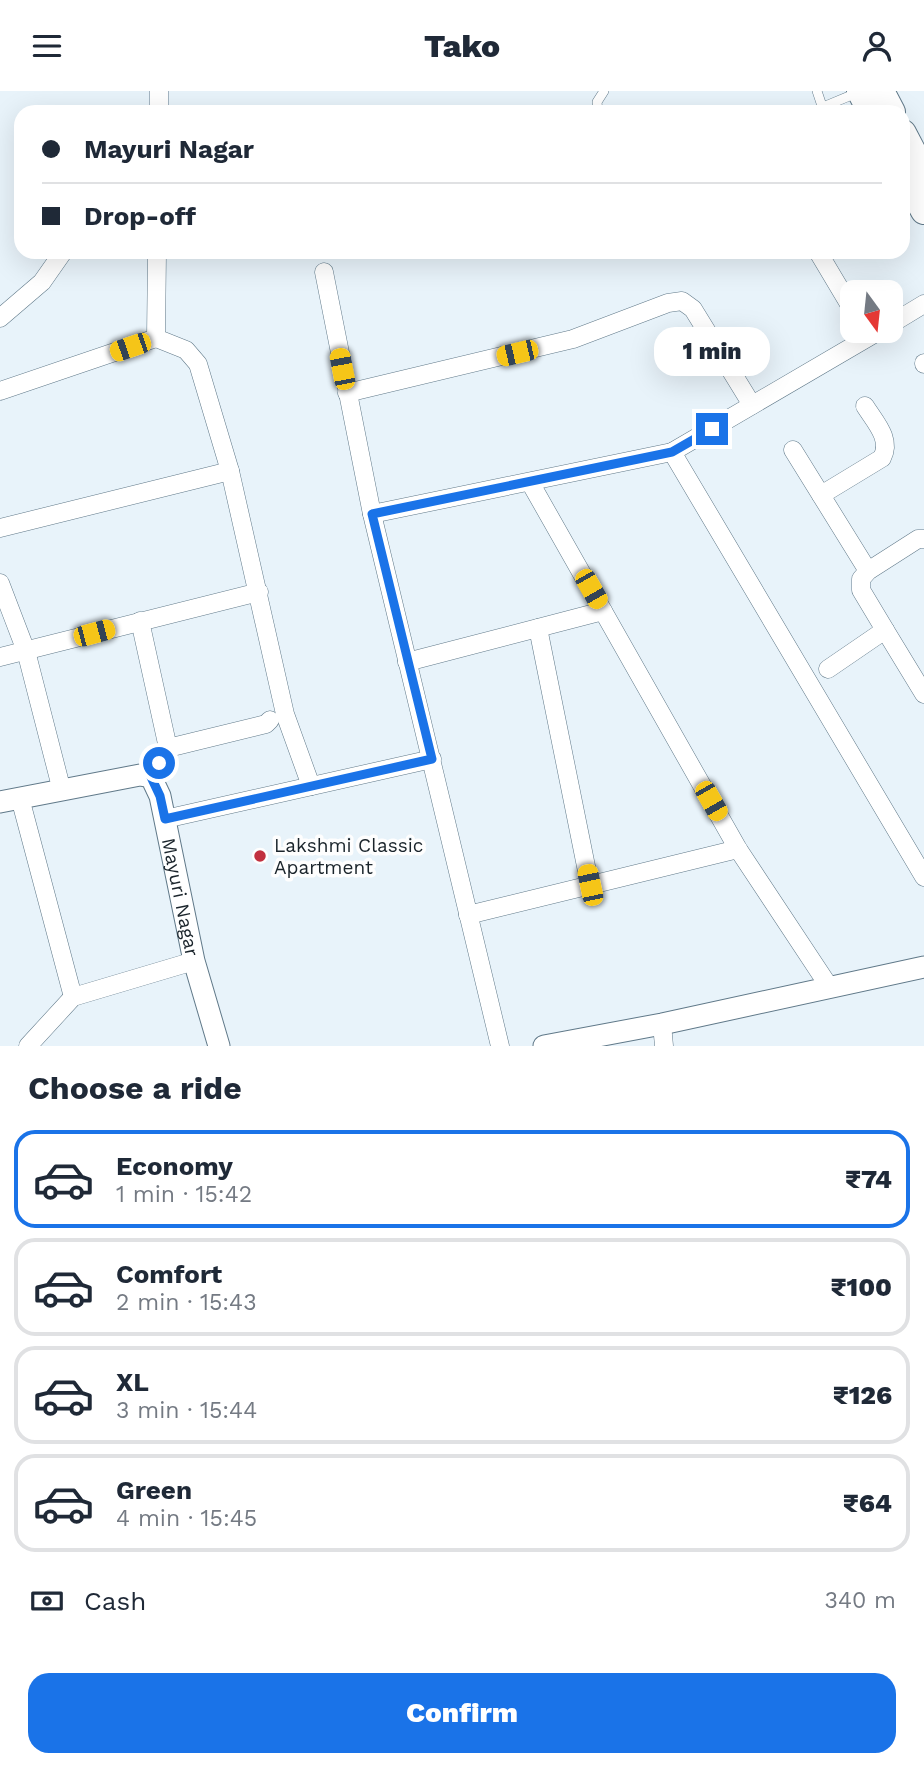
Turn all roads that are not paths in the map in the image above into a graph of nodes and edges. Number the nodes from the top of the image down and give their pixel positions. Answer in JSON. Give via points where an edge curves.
{"nodes":[{"id":1,"x":860,"y":91,"type":"edge"},
{"id":2,"x":831,"y":105,"type":"edge"},
{"id":3,"x":910,"y":146,"type":"edge"},
{"id":4,"x":924,"y":173,"type":"edge"},
{"id":5,"x":910,"y":186,"type":"edge"},
{"id":6,"x":924,"y":211,"type":"edge"},
{"id":7,"x":58,"y":259,"type":"edge"},
{"id":8,"x":158,"y":259,"type":"edge"},
{"id":9,"x":822,"y":259,"type":"edge"},
{"id":10,"x":324,"y":272,"type":"dead end"},
{"id":11,"x":840,"y":289,"type":"edge"},
{"id":12,"x":924,"y":304,"type":"edge"},
{"id":13,"x":903,"y":317,"type":"edge"},
{"id":14,"x":0,"y":318,"type":"edge"},
{"id":15,"x":156,"y":338,"type":"junction"},
{"id":16,"x":855,"y":343,"type":"edge"},
{"id":17,"x":0,"y":391,"type":"edge"},
{"id":18,"x":347,"y":393,"type":"junction"},
{"id":19,"x":752,"y":405,"type":"junction"},
{"id":20,"x":865,"y":406,"type":"dead end"},
{"id":21,"x":793,"y":450,"type":"dead end"},
{"id":22,"x":672,"y":452,"type":"junction"},
{"id":23,"x":230,"y":471,"type":"junction"},
{"id":24,"x":531,"y":484,"type":"junction"},
{"id":25,"x":821,"y":495,"type":"junction"},
{"id":26,"x":372,"y":514,"type":"junction"},
{"id":27,"x":0,"y":529,"type":"edge"},
{"id":28,"x":924,"y":538,"type":"edge"},
{"id":29,"x":868,"y":571,"type":"junction"},
{"id":30,"x":0,"y":583,"type":"edge"},
{"id":31,"x":259,"y":592,"type":"junction"},
{"id":32,"x":604,"y":611,"type":"junction"},
{"id":33,"x":140,"y":621,"type":"junction"},
{"id":34,"x":538,"y":628,"type":"junction"},
{"id":35,"x":886,"y":630,"type":"junction"},
{"id":36,"x":26,"y":651,"type":"junction"},
{"id":37,"x":0,"y":657,"type":"edge"},
{"id":38,"x":407,"y":662,"type":"junction"},
{"id":39,"x":828,"y":669,"type":"dead end"},
{"id":40,"x":924,"y":694,"type":"edge"},
{"id":41,"x":270,"y":720,"type":"dead end"},
{"id":42,"x":168,"y":748,"type":"junction"},
{"id":43,"x":432,"y":759,"type":"junction"},
{"id":44,"x":151,"y":777,"type":"junction"},
{"id":45,"x":311,"y":786,"type":"junction"},
{"id":46,"x":62,"y":791,"type":"junction"},
{"id":47,"x":10,"y":800,"type":"edge"},
{"id":48,"x":165,"y":819,"type":"junction"},
{"id":49,"x":738,"y":849,"type":"junction"},
{"id":50,"x":924,"y":877,"type":"edge"},
{"id":51,"x":590,"y":885,"type":"junction"},
{"id":52,"x":468,"y":915,"type":"junction"},
{"id":53,"x":194,"y":961,"type":"junction"},
{"id":54,"x":924,"y":967,"type":"edge"},
{"id":55,"x":830,"y":988,"type":"junction"},
{"id":56,"x":73,"y":997,"type":"junction"},
{"id":57,"x":662,"y":1024,"type":"junction"},
{"id":58,"x":28,"y":1046,"type":"edge"},
{"id":59,"x":219,"y":1046,"type":"edge"},
{"id":60,"x":500,"y":1046,"type":"edge"},
{"id":61,"x":544,"y":1046,"type":"edge"},
{"id":62,"x":664,"y":1046,"type":"edge"}],
"edges":[{"from":1,"to":2,"type":"lane"},
{"from":3,"to":4,"type":"main road"},
{"from":5,"to":6,"type":"main road"},
{"from":7,"to":14,"type":"street","via":[[42,282]]},
{"from":8,"to":15,"type":"street"},
{"from":9,"to":11,"type":"street"},
{"from":10,"to":18,"type":"street"},
{"from":12,"to":13,"type":"street"},
{"from":15,"to":17,"type":"street"},
{"from":15,"to":23,"type":"street","via":[[186,349],[198,364]]},
{"from":16,"to":19,"type":"street"},
{"from":18,"to":19,"type":"street","via":[[573,339],[682,301],[693,309]]},
{"from":18,"to":26,"type":"street"},
{"from":19,"to":22,"type":"street"},
{"from":20,"to":25,"type":"street","via":[[885,437],[887,449],[882,458]]},
{"from":21,"to":25,"type":"street"},
{"from":22,"to":24,"type":"street"},
{"from":22,"to":50,"type":"street"},
{"from":23,"to":27,"type":"street"},
{"from":23,"to":31,"type":"street"},
{"from":24,"to":26,"type":"street"},
{"from":24,"to":32,"type":"street"},
{"from":25,"to":29,"type":"street"},
{"from":26,"to":38,"type":"street"},
{"from":28,"to":29,"type":"street"},
{"from":29,"to":35,"type":"street","via":[[861,579],[861,590]]},
{"from":30,"to":36,"type":"street"},
{"from":31,"to":33,"type":"street"},
{"from":31,"to":45,"type":"street","via":[[285,714]]},
{"from":32,"to":34,"type":"street"},
{"from":32,"to":49,"type":"street"},
{"from":33,"to":36,"type":"street"},
{"from":33,"to":42,"type":"street"},
{"from":34,"to":38,"type":"street"},
{"from":34,"to":51,"type":"street"},
{"from":35,"to":39,"type":"street"},
{"from":35,"to":40,"type":"street"},
{"from":36,"to":37,"type":"street"},
{"from":36,"to":46,"type":"street"},
{"from":38,"to":43,"type":"street"},
{"from":41,"to":42,"type":"street"},
{"from":42,"to":44,"type":"street"},
{"from":43,"to":45,"type":"street"},
{"from":43,"to":52,"type":"street"},
{"from":44,"to":46,"type":"street","via":[[140,775]]},
{"from":44,"to":48,"type":"street","name":"Mayuri Nagar"},
{"from":45,"to":48,"type":"street"},
{"from":46,"to":47,"type":"street"},
{"from":47,"to":56,"type":"street"},
{"from":48,"to":53,"type":"street","name":"Mayuri Nagar"},
{"from":49,"to":51,"type":"street"},
{"from":49,"to":55,"type":"street"},
{"from":51,"to":52,"type":"street"},
{"from":52,"to":60,"type":"street"},
{"from":53,"to":56,"type":"street"},
{"from":53,"to":59,"type":"street","name":"Mayuri Nagar"},
{"from":54,"to":55,"type":"street"},
{"from":55,"to":57,"type":"street"},
{"from":56,"to":58,"type":"street"},
{"from":57,"to":61,"type":"street"},
{"from":57,"to":62,"type":"street"}]}
